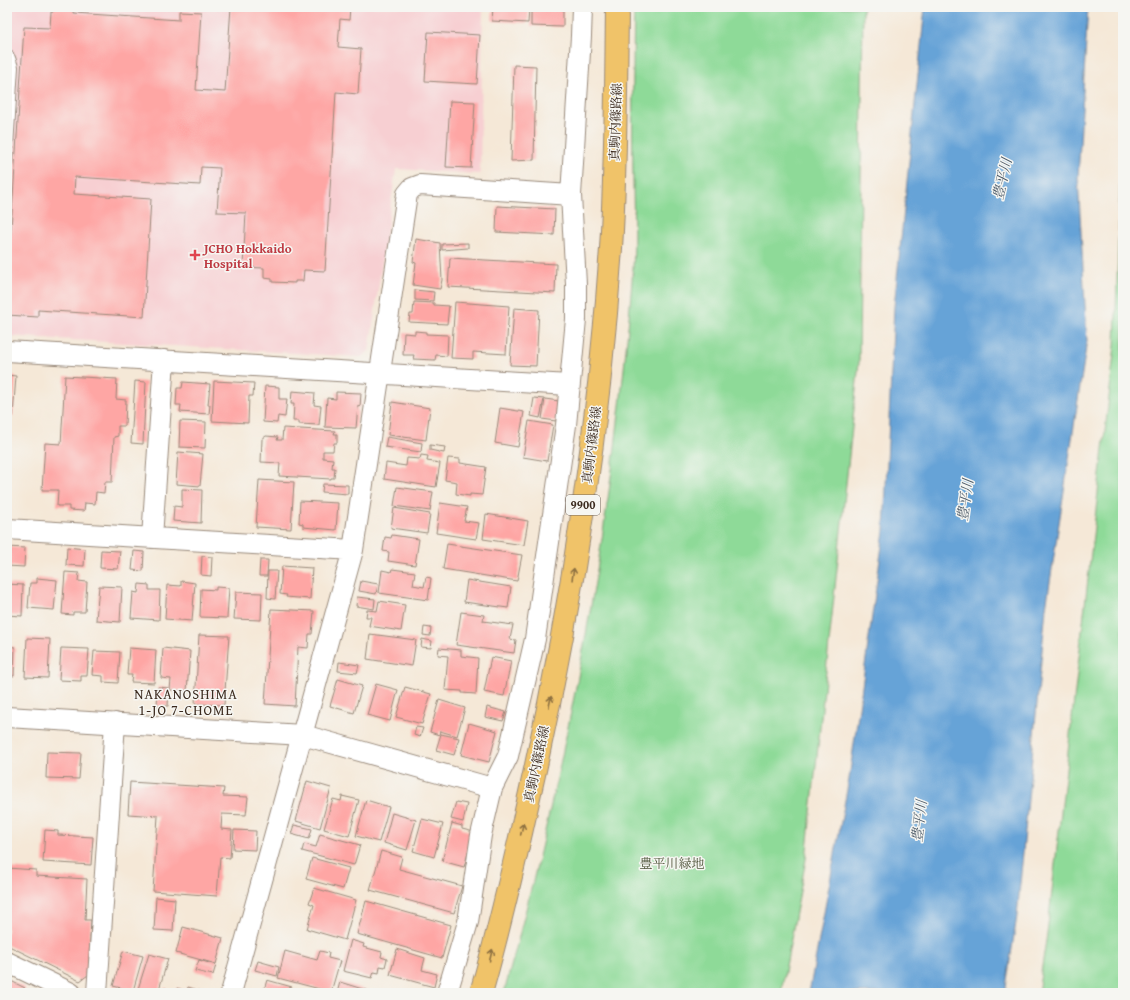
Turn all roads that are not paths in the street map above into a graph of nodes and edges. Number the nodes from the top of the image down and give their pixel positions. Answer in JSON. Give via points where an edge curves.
{"nodes":[{"id":1,"x":582,"y":7,"type":"edge"},
{"id":2,"x":617,"y":7,"type":"edge"},
{"id":3,"x":7,"y":54,"type":"edge"},
{"id":4,"x":7,"y":163,"type":"edge"},
{"id":5,"x":571,"y":195,"type":"junction"},
{"id":6,"x":7,"y":351,"type":"edge"},
{"id":7,"x":164,"y":360,"type":"junction"},
{"id":8,"x":381,"y":373,"type":"junction"},
{"id":9,"x":569,"y":385,"type":"junction"},
{"id":10,"x":7,"y":529,"type":"edge"},
{"id":11,"x":152,"y":538,"type":"junction"},
{"id":12,"x":353,"y":550,"type":"junction"},
{"id":13,"x":7,"y":717,"type":"edge"},
{"id":14,"x":115,"y":723,"type":"junction"},
{"id":15,"x":303,"y":735,"type":"junction"},
{"id":16,"x":492,"y":788,"type":"junction"},
{"id":17,"x":7,"y":962,"type":"edge"},
{"id":18,"x":71,"y":993,"type":"edge"},
{"id":19,"x":97,"y":993,"type":"edge"},
{"id":20,"x":231,"y":993,"type":"edge"},
{"id":21,"x":447,"y":993,"type":"edge"},
{"id":22,"x":481,"y":993,"type":"edge"}],
"edges":[{"from":1,"to":5,"type":"street"},
{"from":22,"to":2,"type":"main road","name":"真駒内篠路線","number":"9900","one_way":true,"via":[[514,868],[540,750],[561,649],[585,495],[598,391],[611,247]]},
{"from":3,"to":4,"type":"lane","via":[[13,67]]},
{"from":5,"to":8,"type":"street","via":[[420,185],[412,188],[407,194]]},
{"from":5,"to":9,"type":"street","via":[[576,319]]},
{"from":6,"to":7,"type":"street"},
{"from":7,"to":8,"type":"street"},
{"from":7,"to":11,"type":"street"},
{"from":8,"to":9,"type":"street"},
{"from":8,"to":12,"type":"street"},
{"from":9,"to":16,"type":"street","via":[[566,425],[535,639],[508,756]]},
{"from":10,"to":11,"type":"street"},
{"from":11,"to":12,"type":"street"},
{"from":12,"to":15,"type":"street"},
{"from":13,"to":14,"type":"street"},
{"from":14,"to":15,"type":"street"},
{"from":14,"to":19,"type":"street"},
{"from":15,"to":16,"type":"street"},
{"from":15,"to":20,"type":"street"},
{"from":16,"to":21,"type":"street","via":[[481,835],[468,922]]},
{"from":17,"to":18,"type":"street"}]}
